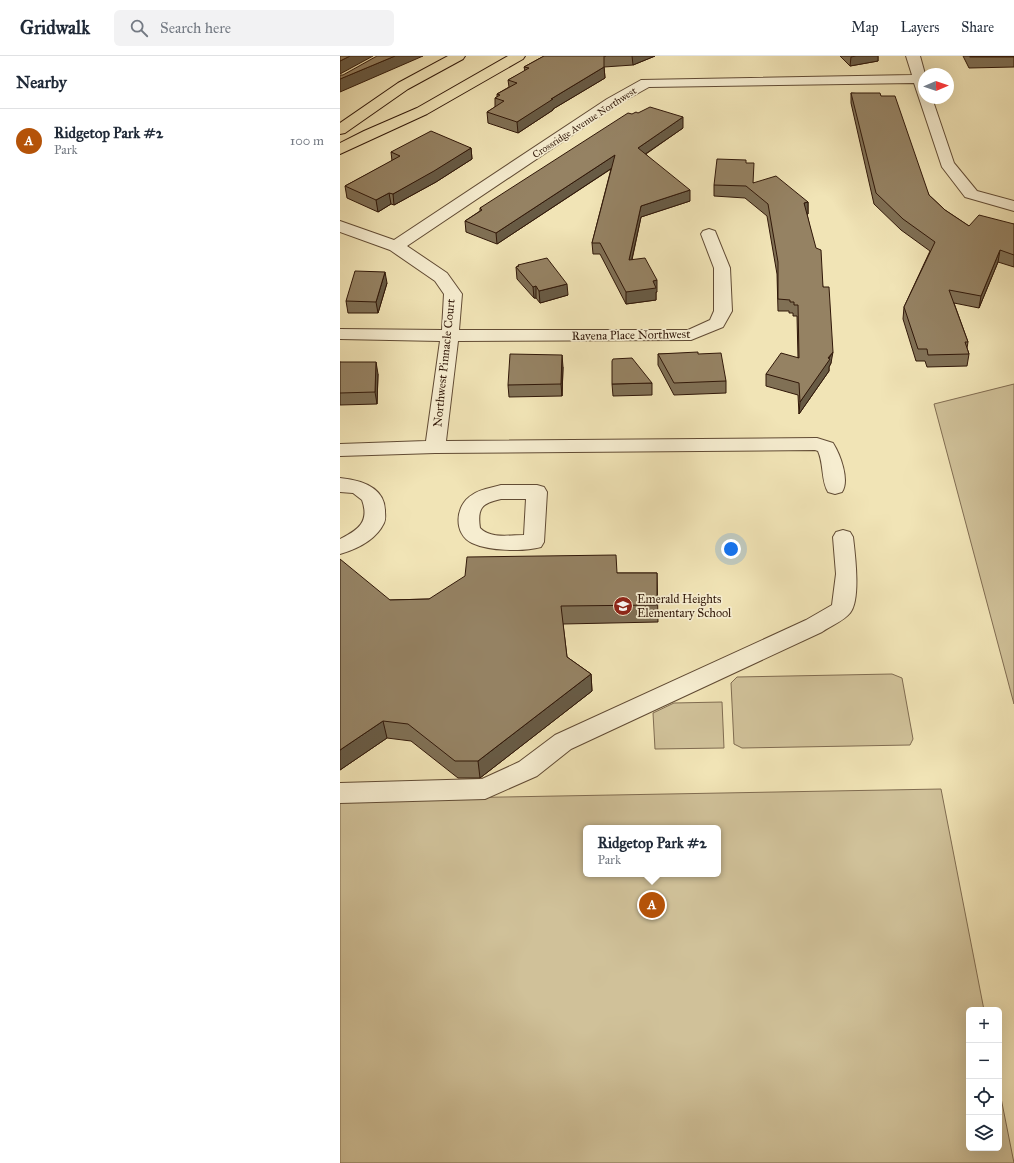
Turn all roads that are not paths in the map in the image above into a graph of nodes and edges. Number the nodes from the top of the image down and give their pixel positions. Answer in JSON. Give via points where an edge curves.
{"nodes":[{"id":1,"x":458,"y":56,"type":"edge"},
{"id":2,"x":518,"y":56,"type":"edge"},
{"id":3,"x":913,"y":56,"type":"edge"},
{"id":4,"x":918,"y":75,"type":"edge"},
{"id":5,"x":918,"y":79,"type":"edge"},
{"id":6,"x":927,"y":104,"type":"edge"},
{"id":7,"x":340,"y":130,"type":"edge"},
{"id":8,"x":340,"y":149,"type":"edge"},
{"id":9,"x":1014,"y":206,"type":"edge"},
{"id":10,"x":340,"y":226,"type":"edge"},
{"id":11,"x":709,"y":234,"type":"dead end"},
{"id":12,"x":396,"y":246,"type":"junction"},
{"id":13,"x":340,"y":334,"type":"edge"},
{"id":14,"x":450,"y":336,"type":"junction"},
{"id":15,"x":435,"y":447,"type":"junction"},
{"id":16,"x":340,"y":450,"type":"edge"},
{"id":17,"x":340,"y":485,"type":"edge"},
{"id":18,"x":835,"y":487,"type":"dead end"},
{"id":19,"x":842,"y":537,"type":"dead end"},
{"id":20,"x":340,"y":547,"type":"edge"},
{"id":21,"x":340,"y":793,"type":"edge"}],
"edges":[{"from":1,"to":7,"type":"main road","via":[[403,86]]},
{"from":2,"to":8,"type":"main road","via":[[422,110]]},
{"from":3,"to":4,"type":"street"},
{"from":5,"to":12,"type":"street","name":"Crossridge Avenue Northwest","via":[[646,83],[612,102]]},
{"from":6,"to":9,"type":"street","via":[[947,164],[971,194]]},
{"from":10,"to":12,"type":"street","name":"Northwest Pinnacle Court"},
{"from":11,"to":14,"type":"street","name":"Ravena Place Northwest","via":[[722,268],[723,311],[717,324],[691,335]]},
{"from":12,"to":14,"type":"street","name":"Northwest Pinnacle Court","via":[[441,277],[453,294]]},
{"from":13,"to":14,"type":"street","name":"Ravena Place Northwest"},
{"from":14,"to":15,"type":"street","name":"Northwest Pinnacle Court"},
{"from":15,"to":16,"type":"street"},
{"from":15,"to":18,"type":"street","via":[[817,444],[826,448],[832,460]]},
{"from":17,"to":20,"type":"street","via":[[352,485],[369,494],[376,506],[374,523],[358,538]]},
{"from":19,"to":21,"type":"street","via":[[847,574],[842,609],[814,626],[563,742],[528,769],[485,788]]}]}
